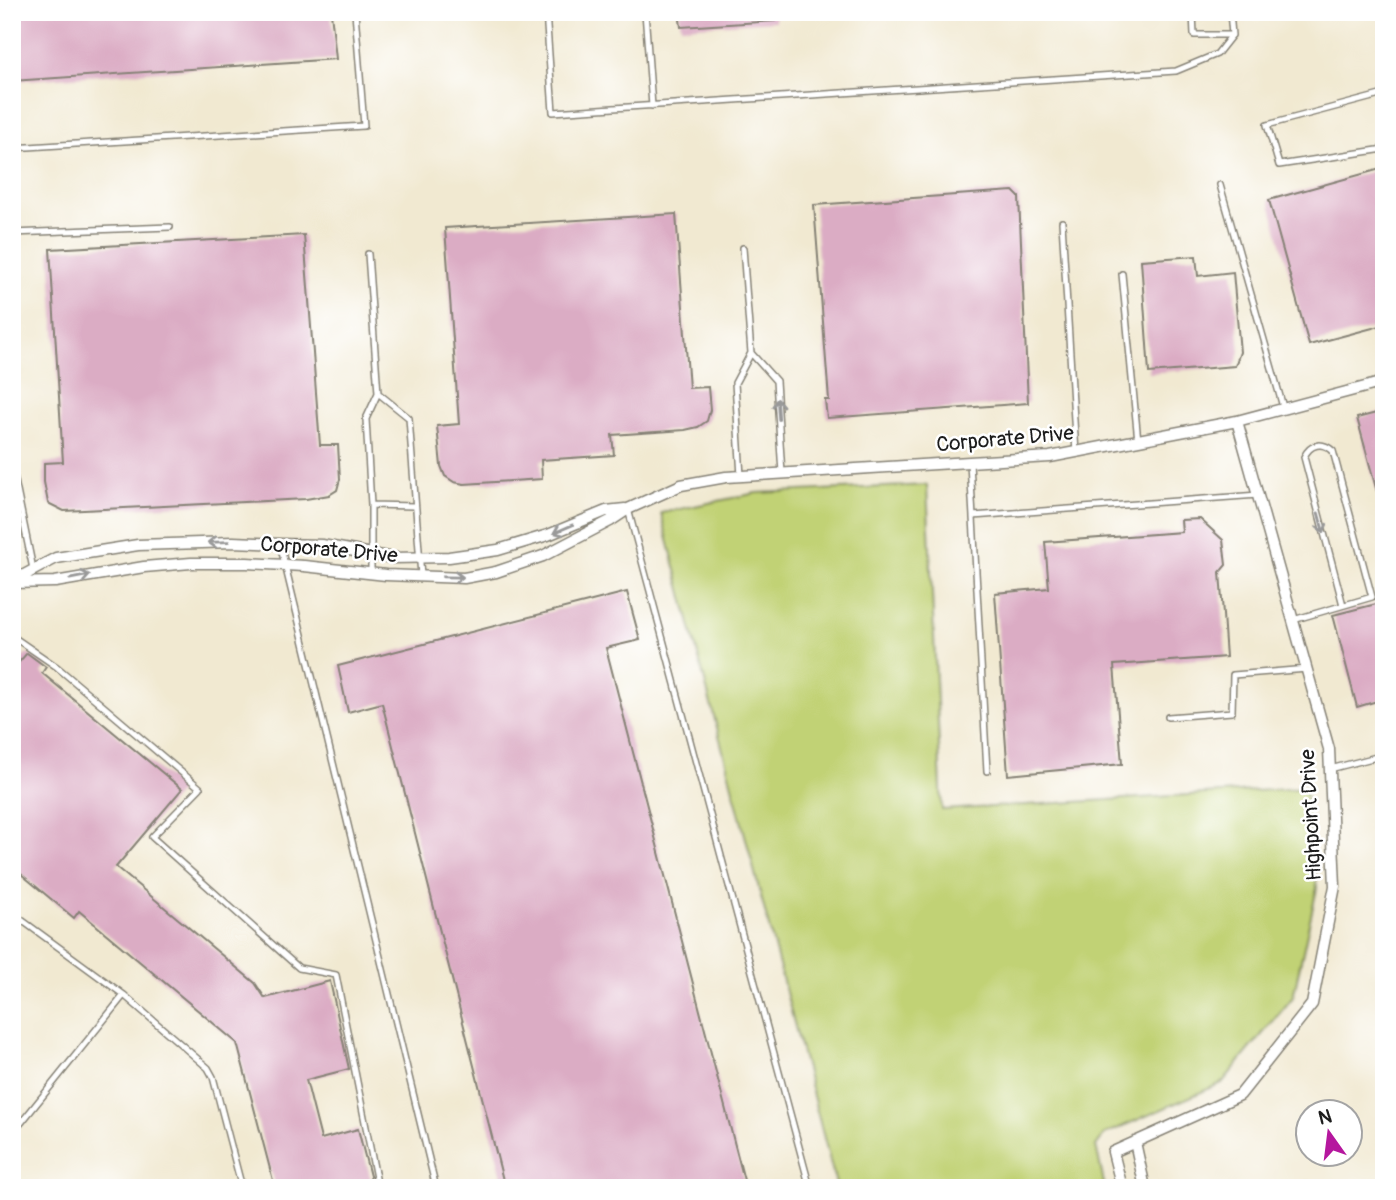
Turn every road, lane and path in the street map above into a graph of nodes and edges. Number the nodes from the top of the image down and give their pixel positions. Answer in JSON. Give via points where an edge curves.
{"nodes":[{"id":1,"x":355,"y":12,"type":"edge"},
{"id":2,"x":546,"y":12,"type":"edge"},
{"id":3,"x":645,"y":12,"type":"edge"},
{"id":4,"x":1193,"y":12,"type":"edge"},
{"id":5,"x":1230,"y":12,"type":"edge"},
{"id":6,"x":1232,"y":35,"type":"junction"},
{"id":7,"x":1384,"y":93,"type":"edge"},
{"id":8,"x":652,"y":106,"type":"junction"},
{"id":9,"x":12,"y":148,"type":"edge"},
{"id":10,"x":1384,"y":149,"type":"edge"},
{"id":11,"x":1220,"y":185,"type":"dead end"},
{"id":12,"x":1062,"y":222,"type":"dead end"},
{"id":13,"x":170,"y":227,"type":"dead end"},
{"id":14,"x":12,"y":233,"type":"edge"},
{"id":15,"x":743,"y":248,"type":"dead end"},
{"id":16,"x":368,"y":254,"type":"dead end"},
{"id":17,"x":1122,"y":274,"type":"dead end"},
{"id":18,"x":751,"y":353,"type":"junction"},
{"id":19,"x":1384,"y":382,"type":"edge"},
{"id":20,"x":378,"y":393,"type":"junction"},
{"id":21,"x":1283,"y":410,"type":"junction"},
{"id":22,"x":1237,"y":421,"type":"junction"},
{"id":23,"x":1138,"y":441,"type":"junction"},
{"id":24,"x":1076,"y":453,"type":"junction"},
{"id":25,"x":970,"y":463,"type":"junction"},
{"id":26,"x":12,"y":466,"type":"edge"},
{"id":27,"x":782,"y":474,"type":"junction"},
{"id":28,"x":741,"y":476,"type":"junction"},
{"id":29,"x":1258,"y":495,"type":"junction"},
{"id":30,"x":371,"y":505,"type":"junction"},
{"id":31,"x":414,"y":506,"type":"junction"},
{"id":32,"x":628,"y":509,"type":"junction"},
{"id":33,"x":973,"y":516,"type":"junction"},
{"id":34,"x":280,"y":544,"type":"junction"},
{"id":35,"x":372,"y":554,"type":"junction"},
{"id":36,"x":419,"y":558,"type":"junction"},
{"id":37,"x":286,"y":565,"type":"junction"},
{"id":38,"x":33,"y":570,"type":"junction"},
{"id":39,"x":372,"y":573,"type":"junction"},
{"id":40,"x":421,"y":576,"type":"junction"},
{"id":41,"x":12,"y":582,"type":"edge"},
{"id":42,"x":1343,"y":605,"type":"junction"},
{"id":43,"x":1293,"y":620,"type":"junction"},
{"id":44,"x":12,"y":636,"type":"edge"},
{"id":45,"x":1307,"y":669,"type":"junction"},
{"id":46,"x":1168,"y":717,"type":"dead end"},
{"id":47,"x":1384,"y":755,"type":"edge"},
{"id":48,"x":1330,"y":769,"type":"junction"},
{"id":49,"x":987,"y":771,"type":"dead end"},
{"id":50,"x":12,"y":913,"type":"edge"},
{"id":51,"x":124,"y":995,"type":"junction"},
{"id":52,"x":12,"y":1130,"type":"edge"},
{"id":53,"x":1135,"y":1142,"type":"junction"},
{"id":54,"x":242,"y":1188,"type":"edge"},
{"id":55,"x":377,"y":1188,"type":"edge"},
{"id":56,"x":436,"y":1188,"type":"edge"},
{"id":57,"x":810,"y":1188,"type":"edge"},
{"id":58,"x":1122,"y":1188,"type":"edge"},
{"id":59,"x":1145,"y":1188,"type":"edge"}],
"edges":[{"from":1,"to":9,"type":"lane","via":[[364,126]]},
{"from":2,"to":8,"type":"lane","via":[[553,113]]},
{"from":3,"to":8,"type":"lane"},
{"from":4,"to":6,"type":"lane","via":[[1195,35]]},
{"from":5,"to":6,"type":"lane"},
{"from":6,"to":8,"type":"lane","via":[[1217,54],[1177,71]]},
{"from":7,"to":10,"type":"lane","via":[[1267,125],[1279,165]]},
{"from":11,"to":21,"type":"lane"},
{"from":12,"to":24,"type":"lane"},
{"from":13,"to":14,"type":"lane"},
{"from":15,"to":18,"type":"lane"},
{"from":16,"to":20,"type":"lane"},
{"from":17,"to":23,"type":"lane"},
{"from":27,"to":18,"type":"lane","one_way":true,"via":[[776,381]]},
{"from":18,"to":28,"type":"lane","via":[[735,383]]},
{"from":19,"to":21,"type":"street","name":"Corporate Drive"},
{"from":20,"to":30,"type":"lane","via":[[366,419]]},
{"from":20,"to":31,"type":"lane","via":[[409,418]]},
{"from":21,"to":22,"type":"street","name":"Corporate Drive"},
{"from":22,"to":23,"type":"street","name":"Corporate Drive"},
{"from":22,"to":29,"type":"street","name":"Highpoint Drive"},
{"from":23,"to":24,"type":"street","name":"Corporate Drive"},
{"from":24,"to":25,"type":"street","name":"Corporate Drive"},
{"from":25,"to":27,"type":"street","name":"Corporate Drive"},
{"from":25,"to":33,"type":"lane"},
{"from":26,"to":38,"type":"lane"},
{"from":27,"to":28,"type":"street","name":"Corporate Drive"},
{"from":28,"to":32,"type":"street","name":"Corporate Drive","via":[[681,485]]},
{"from":29,"to":33,"type":"lane"},
{"from":29,"to":43,"type":"street","name":"Highpoint Drive"},
{"from":30,"to":31,"type":"lane"},
{"from":30,"to":35,"type":"lane"},
{"from":31,"to":36,"type":"lane"},
{"from":32,"to":36,"type":"street","name":"Corporate Drive","one_way":true,"via":[[606,511],[548,536],[498,550]]},
{"from":40,"to":32,"type":"street","name":"Corporate Drive","one_way":true,"via":[[464,578],[496,572],[543,556]]},
{"from":32,"to":57,"type":"lane"},
{"from":33,"to":49,"type":"lane"},
{"from":34,"to":35,"type":"street","name":"Corporate Drive","via":[[322,545]]},
{"from":34,"to":37,"type":"lane"},
{"from":34,"to":38,"type":"street","name":"Corporate Drive","one_way":true,"via":[[138,545],[56,558]]},
{"from":35,"to":36,"type":"street","name":"Corporate Drive"},
{"from":35,"to":39,"type":"lane"},
{"from":36,"to":40,"type":"lane"},
{"from":37,"to":39,"type":"street","name":"Corporate Drive"},
{"from":41,"to":37,"type":"street","name":"Corporate Drive","one_way":true,"via":[[55,582],[191,563]]},
{"from":37,"to":56,"type":"lane"},
{"from":38,"to":41,"type":"street","name":"Corporate Drive"},
{"from":39,"to":40,"type":"street","name":"Corporate Drive"},
{"from":42,"to":42,"type":"lane","one_way":true,"via":[[1372,597],[1333,451],[1317,445],[1304,457]]},
{"from":42,"to":43,"type":"lane"},
{"from":43,"to":45,"type":"street","name":"Highpoint Drive"},
{"from":44,"to":55,"type":"lane","via":[[57,667],[201,788],[152,837],[299,968],[336,975]]},
{"from":45,"to":46,"type":"lane","via":[[1234,675],[1232,712]]},
{"from":45,"to":48,"type":"street","name":"Highpoint Drive","via":[[1329,749]]},
{"from":47,"to":48,"type":"lane"},
{"from":48,"to":53,"type":"street","name":"Highpoint Drive","via":[[1335,886],[1312,1004],[1240,1095]]},
{"from":50,"to":51,"type":"lane"},
{"from":51,"to":52,"type":"lane"},
{"from":51,"to":54,"type":"lane","via":[[211,1072]]},
{"from":53,"to":58,"type":"street","name":"Highpoint Drive","via":[[1113,1152]]},
{"from":53,"to":59,"type":"street"}]}
